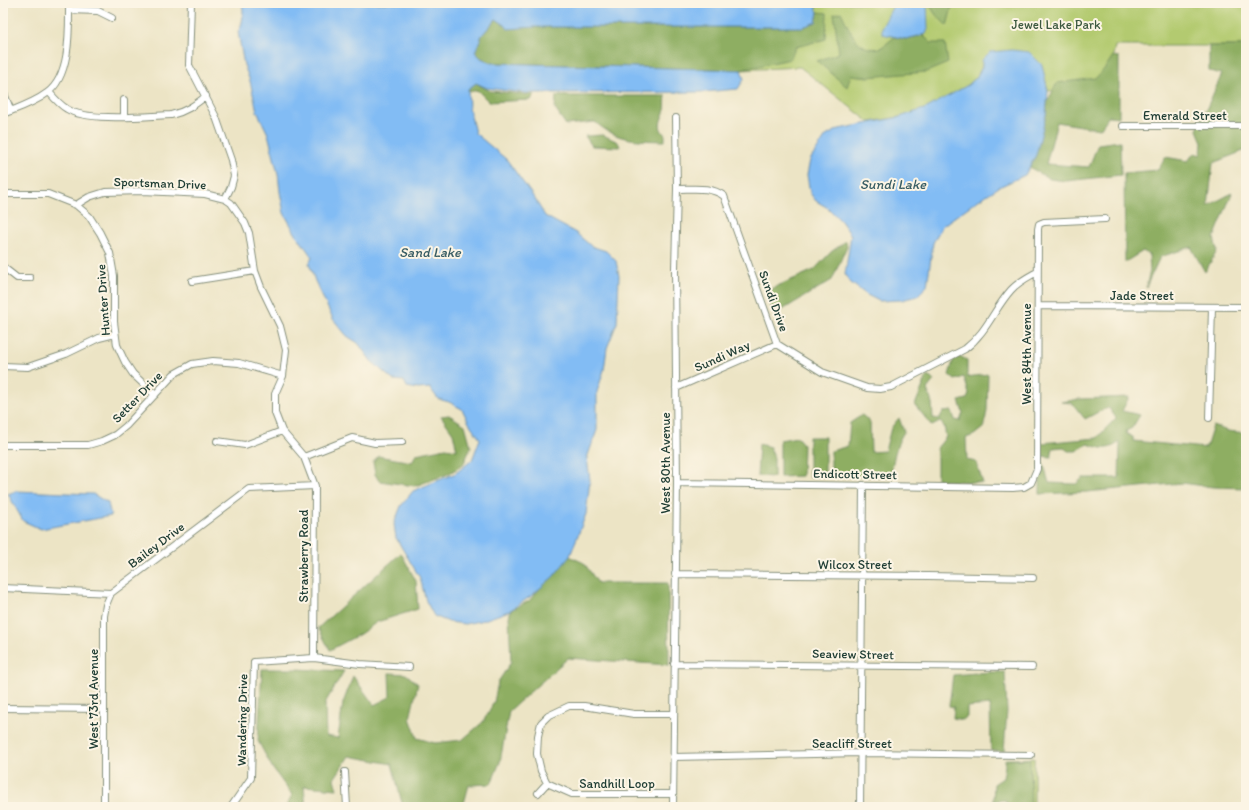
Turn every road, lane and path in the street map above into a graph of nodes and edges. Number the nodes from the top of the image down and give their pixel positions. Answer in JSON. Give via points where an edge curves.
{"nodes":[{"id":1,"x":191,"y":3,"type":"edge"},
{"id":2,"x":69,"y":6,"type":"edge"},
{"id":3,"x":112,"y":18,"type":"dead end"},
{"id":4,"x":3,"y":91,"type":"edge"},
{"id":5,"x":49,"y":92,"type":"junction"},
{"id":6,"x":206,"y":96,"type":"junction"},
{"id":7,"x":124,"y":100,"type":"dead end"},
{"id":8,"x":11,"y":111,"type":"junction"},
{"id":9,"x":3,"y":114,"type":"edge"},
{"id":10,"x":124,"y":117,"type":"junction"},
{"id":11,"x":676,"y":118,"type":"dead end"},
{"id":12,"x":1123,"y":126,"type":"dead end"},
{"id":13,"x":1246,"y":126,"type":"edge"},
{"id":14,"x":677,"y":190,"type":"junction"},
{"id":15,"x":3,"y":194,"type":"edge"},
{"id":16,"x":225,"y":199,"type":"junction"},
{"id":17,"x":76,"y":205,"type":"junction"},
{"id":18,"x":1106,"y":219,"type":"dead end"},
{"id":19,"x":3,"y":267,"type":"edge"},
{"id":20,"x":255,"y":271,"type":"junction"},
{"id":21,"x":1037,"y":272,"type":"junction"},
{"id":22,"x":30,"y":278,"type":"dead end"},
{"id":23,"x":192,"y":281,"type":"dead end"},
{"id":24,"x":1038,"y":306,"type":"junction"},
{"id":25,"x":1212,"y":307,"type":"junction"},
{"id":26,"x":1246,"y":307,"type":"edge"},
{"id":27,"x":115,"y":334,"type":"junction"},
{"id":28,"x":777,"y":344,"type":"junction"},
{"id":29,"x":3,"y":366,"type":"edge"},
{"id":30,"x":283,"y":376,"type":"junction"},
{"id":31,"x":676,"y":388,"type":"junction"},
{"id":32,"x":155,"y":394,"type":"junction"},
{"id":33,"x":1209,"y":418,"type":"dead end"},
{"id":34,"x":282,"y":431,"type":"junction"},
{"id":35,"x":217,"y":441,"type":"dead end"},
{"id":36,"x":402,"y":442,"type":"dead end"},
{"id":37,"x":3,"y":445,"type":"edge"},
{"id":38,"x":304,"y":457,"type":"junction"},
{"id":39,"x":677,"y":483,"type":"junction"},
{"id":40,"x":1031,"y":484,"type":"joint"},
{"id":41,"x":863,"y":485,"type":"junction"},
{"id":42,"x":315,"y":486,"type":"junction"},
{"id":43,"x":676,"y":574,"type":"junction"},
{"id":44,"x":862,"y":576,"type":"junction"},
{"id":45,"x":1033,"y":578,"type":"dead end"},
{"id":46,"x":3,"y":588,"type":"edge"},
{"id":47,"x":111,"y":593,"type":"junction"},
{"id":48,"x":314,"y":658,"type":"junction"},
{"id":49,"x":674,"y":664,"type":"junction"},
{"id":50,"x":861,"y":665,"type":"junction"},
{"id":51,"x":409,"y":667,"type":"dead end"},
{"id":52,"x":1032,"y":667,"type":"dead end"},
{"id":53,"x":3,"y":708,"type":"edge"},
{"id":54,"x":103,"y":709,"type":"junction"},
{"id":55,"x":674,"y":714,"type":"junction"},
{"id":56,"x":861,"y":753,"type":"junction"},
{"id":57,"x":1032,"y":755,"type":"dead end"},
{"id":58,"x":673,"y":757,"type":"junction"},
{"id":59,"x":345,"y":772,"type":"dead end"},
{"id":60,"x":547,"y":783,"type":"junction"},
{"id":61,"x":538,"y":793,"type":"dead end"},
{"id":62,"x":673,"y":794,"type":"junction"},
{"id":63,"x":104,"y":807,"type":"edge"},
{"id":64,"x":231,"y":807,"type":"edge"},
{"id":65,"x":346,"y":807,"type":"edge"},
{"id":66,"x":673,"y":807,"type":"edge"},
{"id":67,"x":860,"y":807,"type":"edge"}],
"edges":[{"from":1,"to":6,"type":"street","via":[[189,65]]},
{"from":2,"to":3,"type":"street","via":[[98,10]]},
{"from":2,"to":5,"type":"street","via":[[66,60],[59,78]]},
{"from":4,"to":8,"type":"street"},
{"from":5,"to":8,"type":"street"},
{"from":5,"to":10,"type":"street","via":[[66,109],[82,116]]},
{"from":6,"to":10,"type":"street","via":[[180,113]]},
{"from":6,"to":16,"type":"street","via":[[216,116],[234,176]]},
{"from":7,"to":10,"type":"street"},
{"from":8,"to":9,"type":"street"},
{"from":11,"to":14,"type":"street","name":"West 80th Avenue"},
{"from":12,"to":13,"type":"street","name":"Emerald Street"},
{"from":14,"to":28,"type":"street","name":"Sundi Drive","via":[[708,189],[724,196]]},
{"from":14,"to":31,"type":"street","name":"West 80th Avenue"},
{"from":15,"to":17,"type":"street","name":"Hunter Drive","via":[[48,194]]},
{"from":16,"to":17,"type":"street","name":"Sportsman Drive","via":[[205,194],[105,192]]},
{"from":16,"to":20,"type":"street","via":[[231,203],[245,223]]},
{"from":17,"to":27,"type":"street","name":"Hunter Drive","via":[[89,216],[110,253],[114,276]]},
{"from":18,"to":21,"type":"street","name":"West 84th Avenue","via":[[1039,224]]},
{"from":19,"to":22,"type":"street","via":[[17,278]]},
{"from":20,"to":23,"type":"street"},
{"from":20,"to":30,"type":"street","via":[[280,326],[286,350]]},
{"from":21,"to":24,"type":"street","name":"West 84th Avenue"},
{"from":21,"to":28,"type":"street","name":"Sundi Drive","via":[[1011,290],[976,340],[966,349],[891,387],[867,388],[822,372]]},
{"from":24,"to":25,"type":"street","name":"Jade Street"},
{"from":24,"to":40,"type":"street","name":"West 84th Avenue","via":[[1037,469]]},
{"from":25,"to":26,"type":"street","name":"Jade Street"},
{"from":25,"to":33,"type":"street"},
{"from":27,"to":29,"type":"street","via":[[28,367]]},
{"from":27,"to":32,"type":"street","name":"Hunter Drive","via":[[117,345],[133,374]]},
{"from":28,"to":31,"type":"street","name":"Sundi Way"},
{"from":30,"to":32,"type":"street","name":"Setter Drive","via":[[239,363],[213,361],[192,364],[174,374]]},
{"from":30,"to":34,"type":"street","via":[[275,394],[275,413]]},
{"from":31,"to":39,"type":"street","name":"West 80th Avenue"},
{"from":32,"to":37,"type":"street","name":"Setter Drive","via":[[126,426],[102,441],[88,445]]},
{"from":34,"to":35,"type":"street","via":[[245,445]]},
{"from":34,"to":38,"type":"street"},
{"from":36,"to":38,"type":"street","via":[[375,443],[352,438]]},
{"from":38,"to":42,"type":"street","name":"Strawberry Road"},
{"from":39,"to":41,"type":"street","name":"Endicott Street"},
{"from":39,"to":43,"type":"street","name":"West 80th Avenue"},
{"from":40,"to":41,"type":"street","name":"Endicott Street","via":[[1013,488]]},
{"from":41,"to":44,"type":"street"},
{"from":42,"to":47,"type":"street","name":"Bailey Drive","via":[[249,489]]},
{"from":42,"to":48,"type":"street","name":"Strawberry Road"},
{"from":43,"to":44,"type":"street","name":"Wilcox Street"},
{"from":43,"to":49,"type":"street","name":"West 80th Avenue"},
{"from":44,"to":45,"type":"street","name":"Wilcox Street"},
{"from":44,"to":50,"type":"street"},
{"from":46,"to":47,"type":"street"},
{"from":47,"to":54,"type":"street","name":"West 73rd Avenue","via":[[104,616]]},
{"from":48,"to":51,"type":"street","name":"Wandering Drive"},
{"from":48,"to":64,"type":"street","name":"Wandering Drive","via":[[254,662],[251,778]]},
{"from":49,"to":50,"type":"street","name":"Seaview Street"},
{"from":49,"to":55,"type":"street","name":"West 80th Avenue"},
{"from":50,"to":52,"type":"street","name":"Seaview Street"},
{"from":50,"to":56,"type":"street"},
{"from":53,"to":54,"type":"street"},
{"from":54,"to":63,"type":"street","name":"West 73rd Avenue"},
{"from":55,"to":58,"type":"street","name":"West 80th Avenue"},
{"from":55,"to":60,"type":"street","via":[[634,714],[569,706],[548,716],[542,723],[538,736],[537,754]]},
{"from":56,"to":57,"type":"street","name":"Seacliff Street"},
{"from":56,"to":58,"type":"street","name":"Seacliff Street"},
{"from":56,"to":67,"type":"street"},
{"from":58,"to":62,"type":"street","name":"West 80th Avenue"},
{"from":59,"to":65,"type":"street"},
{"from":60,"to":61,"type":"street"},
{"from":60,"to":62,"type":"street","name":"Sandhill Loop","via":[[572,794]]},
{"from":62,"to":66,"type":"street","name":"West 80th Avenue"}]}
